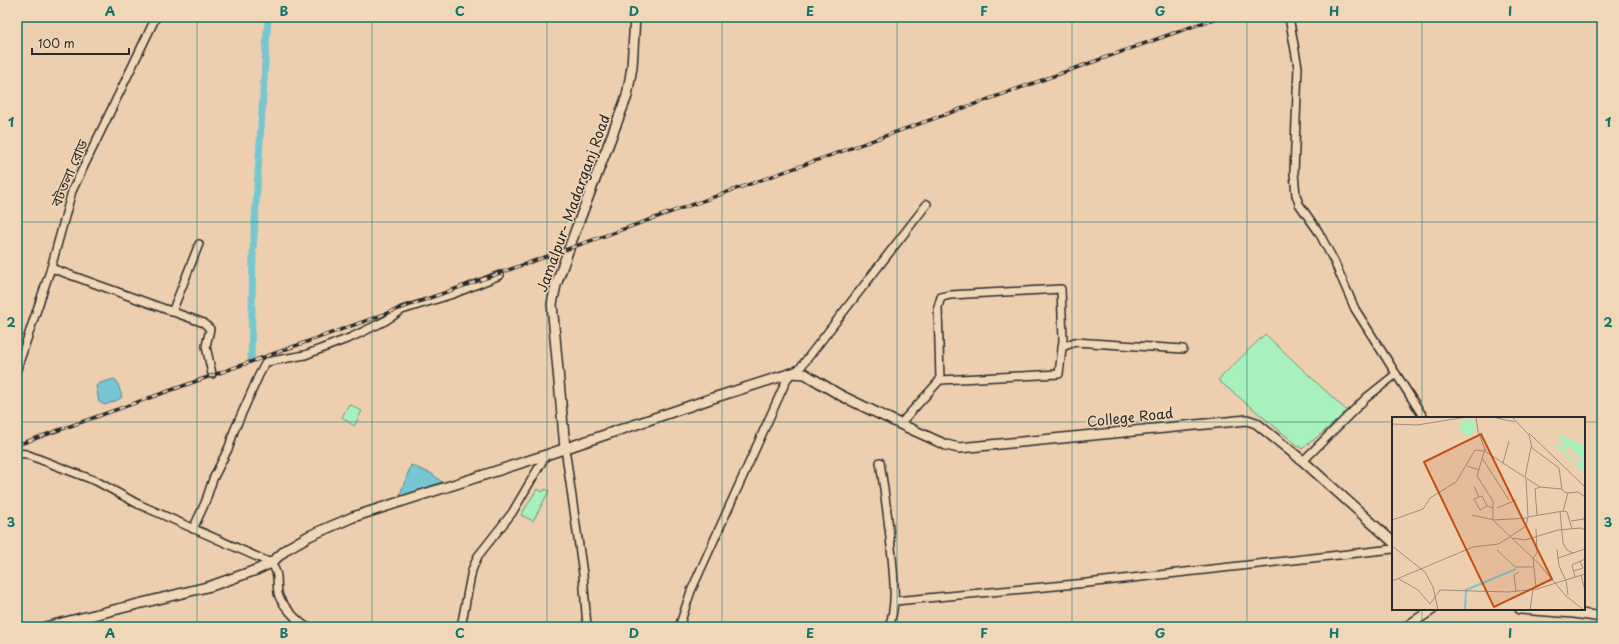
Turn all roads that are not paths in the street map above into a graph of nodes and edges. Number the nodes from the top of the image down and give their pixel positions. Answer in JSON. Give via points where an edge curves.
{"nodes":[{"id":1,"x":156,"y":17,"type":"edge"},
{"id":2,"x":635,"y":17,"type":"edge"},
{"id":3,"x":1289,"y":17,"type":"edge"},
{"id":4,"x":928,"y":204,"type":"dead end"},
{"id":5,"x":199,"y":244,"type":"dead end"},
{"id":6,"x":51,"y":268,"type":"junction"},
{"id":7,"x":500,"y":275,"type":"dead end"},
{"id":8,"x":172,"y":312,"type":"junction"},
{"id":9,"x":1062,"y":333,"type":"junction"},
{"id":10,"x":1074,"y":342,"type":"junction"},
{"id":11,"x":1062,"y":347,"type":"junction"},
{"id":12,"x":1183,"y":350,"type":"dead end"},
{"id":13,"x":17,"y":369,"type":"edge"},
{"id":14,"x":792,"y":373,"type":"junction"},
{"id":15,"x":212,"y":374,"type":"dead end"},
{"id":16,"x":1396,"y":374,"type":"junction"},
{"id":17,"x":940,"y":380,"type":"junction"},
{"id":18,"x":1423,"y":417,"type":"edge"},
{"id":19,"x":900,"y":424,"type":"junction"},
{"id":20,"x":565,"y":448,"type":"junction"},
{"id":21,"x":17,"y":453,"type":"edge"},
{"id":22,"x":546,"y":455,"type":"junction"},
{"id":23,"x":1303,"y":461,"type":"junction"},
{"id":24,"x":880,"y":462,"type":"dead end"},
{"id":25,"x":193,"y":529,"type":"junction"},
{"id":26,"x":1392,"y":541,"type":"edge"},
{"id":27,"x":1392,"y":549,"type":"edge"},
{"id":28,"x":272,"y":563,"type":"junction"},
{"id":29,"x":895,"y":601,"type":"junction"},
{"id":30,"x":1432,"y":610,"type":"edge"},
{"id":31,"x":1534,"y":610,"type":"edge"},
{"id":32,"x":1602,"y":617,"type":"edge"},
{"id":33,"x":45,"y":627,"type":"edge"},
{"id":34,"x":307,"y":627,"type":"edge"},
{"id":35,"x":461,"y":627,"type":"edge"},
{"id":36,"x":587,"y":627,"type":"edge"},
{"id":37,"x":679,"y":627,"type":"edge"},
{"id":38,"x":889,"y":627,"type":"edge"},
{"id":39,"x":1406,"y":627,"type":"edge"}],
"edges":[{"from":1,"to":6,"type":"street","name":"বটতলা রোড","via":[[72,192]]},
{"from":2,"to":20,"type":"main road","name":"Jamalpur- Madarganj Road","via":[[632,67],[627,96],[576,229],[552,304]]},
{"from":3,"to":16,"type":"street","via":[[1298,67],[1294,173],[1296,195],[1334,261],[1355,310]]},
{"from":4,"to":14,"type":"street","via":[[800,368]]},
{"from":5,"to":8,"type":"street"},
{"from":6,"to":8,"type":"street"},
{"from":6,"to":13,"type":"street","name":"বটতলা রোড"},
{"from":7,"to":25,"type":"street","via":[[453,294],[402,310],[352,336],[305,355],[266,362]]},
{"from":8,"to":15,"type":"street","via":[[204,323],[210,329],[206,346]]},
{"from":9,"to":10,"type":"street"},
{"from":9,"to":11,"type":"street"},
{"from":9,"to":17,"type":"street","via":[[1061,289],[950,295],[941,298],[938,307]]},
{"from":10,"to":11,"type":"street"},
{"from":10,"to":12,"type":"street"},
{"from":11,"to":17,"type":"street","via":[[1059,374]]},
{"from":14,"to":19,"type":"main road","name":"College Road","via":[[805,374],[840,395]]},
{"from":14,"to":20,"type":"main road"},
{"from":14,"to":37,"type":"street","via":[[787,379],[691,591]]},
{"from":16,"to":18,"type":"street"},
{"from":16,"to":23,"type":"street","via":[[1366,398]]},
{"from":17,"to":19,"type":"street"},
{"from":19,"to":23,"type":"main road","name":"College Road","via":[[946,445],[959,448],[1246,420],[1256,423]]},
{"from":20,"to":22,"type":"main road"},
{"from":20,"to":36,"type":"street","via":[[583,574]]},
{"from":21,"to":25,"type":"street","via":[[26,454],[96,481]]},
{"from":22,"to":28,"type":"main road","via":[[353,518],[309,536],[288,548]]},
{"from":22,"to":35,"type":"street","via":[[512,513],[478,556],[472,570]]},
{"from":23,"to":26,"type":"main road","name":"College Road"},
{"from":24,"to":29,"type":"street","via":[[888,508]]},
{"from":25,"to":28,"type":"street"},
{"from":27,"to":29,"type":"street","via":[[1087,583]]},
{"from":28,"to":33,"type":"main road","via":[[211,586]]},
{"from":28,"to":34,"type":"street","via":[[277,570],[278,595],[301,624]]},
{"from":29,"to":38,"type":"street"},
{"from":30,"to":39,"type":"main road"},
{"from":31,"to":32,"type":"main road"}]}
